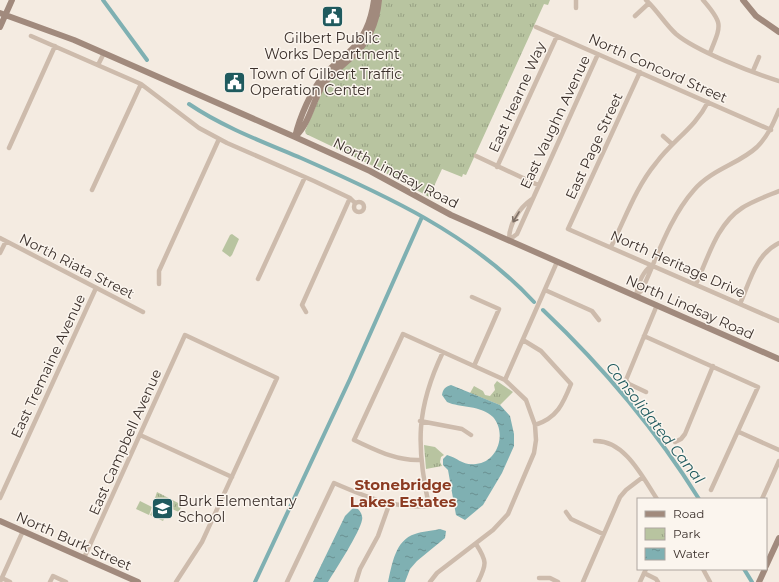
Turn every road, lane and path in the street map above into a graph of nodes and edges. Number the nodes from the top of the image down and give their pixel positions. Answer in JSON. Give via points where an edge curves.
{"nodes":[{"id":1,"x":12,"y":0,"type":"edge"},
{"id":2,"x":374,"y":0,"type":"edge"},
{"id":3,"x":379,"y":0,"type":"edge"},
{"id":4,"x":576,"y":0,"type":"edge"},
{"id":5,"x":703,"y":0,"type":"edge"},
{"id":6,"x":743,"y":0,"type":"edge"},
{"id":7,"x":648,"y":1,"type":"edge"},
{"id":8,"x":576,"y":8,"type":"dead end"},
{"id":9,"x":3,"y":14,"type":"edge"},
{"id":10,"x":635,"y":16,"type":"dead end"},
{"id":11,"x":536,"y":26,"type":"dead end"},
{"id":12,"x":0,"y":27,"type":"edge"},
{"id":13,"x":779,"y":32,"type":"edge"},
{"id":14,"x":31,"y":36,"type":"dead end"},
{"id":15,"x":557,"y":36,"type":"junction"},
{"id":16,"x":55,"y":46,"type":"junction"},
{"id":17,"x":104,"y":53,"type":"junction"},
{"id":18,"x":710,"y":53,"type":"junction"},
{"id":19,"x":598,"y":54,"type":"junction"},
{"id":20,"x":759,"y":57,"type":"dead end"},
{"id":21,"x":98,"y":65,"type":"junction"},
{"id":22,"x":753,"y":71,"type":"junction"},
{"id":23,"x":640,"y":72,"type":"junction"},
{"id":24,"x":779,"y":81,"type":"edge"},
{"id":25,"x":142,"y":84,"type":"junction"},
{"id":26,"x":708,"y":102,"type":"junction"},
{"id":27,"x":779,"y":110,"type":"edge"},
{"id":28,"x":770,"y":130,"type":"junction"},
{"id":29,"x":295,"y":136,"type":"junction"},
{"id":30,"x":663,"y":136,"type":"dead end"},
{"id":31,"x":219,"y":139,"type":"junction"},
{"id":32,"x":672,"y":144,"type":"junction"},
{"id":33,"x":9,"y":148,"type":"dead end"},
{"id":34,"x":476,"y":156,"type":"dead end"},
{"id":35,"x":497,"y":167,"type":"junction"},
{"id":36,"x":305,"y":177,"type":"junction"},
{"id":37,"x":538,"y":185,"type":"junction"},
{"id":38,"x":92,"y":190,"type":"dead end"},
{"id":39,"x":779,"y":191,"type":"edge"},
{"id":40,"x":350,"y":198,"type":"junction"},
{"id":41,"x":532,"y":199,"type":"junction"},
{"id":42,"x":356,"y":203,"type":"dead end"},
{"id":43,"x":568,"y":229,"type":"joint"},
{"id":44,"x":0,"y":238,"type":"edge"},
{"id":45,"x":508,"y":240,"type":"junction"},
{"id":46,"x":6,"y":241,"type":"junction"},
{"id":47,"x":779,"y":243,"type":"edge"},
{"id":48,"x":611,"y":247,"type":"junction"},
{"id":49,"x":0,"y":253,"type":"edge"},
{"id":50,"x":558,"y":262,"type":"junction"},
{"id":51,"x":652,"y":265,"type":"junction"},
{"id":52,"x":258,"y":279,"type":"dead end"},
{"id":53,"x":159,"y":284,"type":"dead end"},
{"id":54,"x":696,"y":284,"type":"junction"},
{"id":55,"x":96,"y":288,"type":"junction"},
{"id":56,"x":545,"y":290,"type":"junction"},
{"id":57,"x":636,"y":296,"type":"junction"},
{"id":58,"x":472,"y":297,"type":"dead end"},
{"id":59,"x":740,"y":304,"type":"junction"},
{"id":60,"x":657,"y":305,"type":"junction"},
{"id":61,"x":143,"y":312,"type":"dead end"},
{"id":62,"x":306,"y":312,"type":"dead end"},
{"id":63,"x":600,"y":320,"type":"dead end"},
{"id":64,"x":779,"y":321,"type":"edge"},
{"id":65,"x":644,"y":336,"type":"junction"},
{"id":66,"x":523,"y":340,"type":"junction"},
{"id":67,"x":443,"y":352,"type":"junction"},
{"id":68,"x":779,"y":359,"type":"edge"},
{"id":69,"x":474,"y":366,"type":"junction"},
{"id":70,"x":713,"y":366,"type":"junction"},
{"id":71,"x":505,"y":380,"type":"junction"},
{"id":72,"x":646,"y":392,"type":"dead end"},
{"id":73,"x":420,"y":421,"type":"junction"},
{"id":74,"x":536,"y":425,"type":"junction"},
{"id":75,"x":739,"y":432,"type":"junction"},
{"id":76,"x":140,"y":435,"type":"junction"},
{"id":77,"x":471,"y":435,"type":"dead end"},
{"id":78,"x":595,"y":441,"type":"dead end"},
{"id":79,"x":675,"y":442,"type":"dead end"},
{"id":80,"x":779,"y":450,"type":"edge"},
{"id":81,"x":420,"y":460,"type":"junction"},
{"id":82,"x":779,"y":461,"type":"edge"},
{"id":83,"x":232,"y":477,"type":"junction"},
{"id":84,"x":643,"y":477,"type":"junction"},
{"id":85,"x":711,"y":490,"type":"dead end"},
{"id":86,"x":0,"y":498,"type":"edge"},
{"id":87,"x":656,"y":498,"type":"edge"},
{"id":88,"x":762,"y":498,"type":"edge"},
{"id":89,"x":389,"y":504,"type":"junction"},
{"id":90,"x":566,"y":512,"type":"dead end"},
{"id":91,"x":0,"y":521,"type":"edge"},
{"id":92,"x":23,"y":531,"type":"junction"},
{"id":93,"x":603,"y":534,"type":"junction"},
{"id":94,"x":779,"y":538,"type":"edge"},
{"id":95,"x":476,"y":544,"type":"junction"},
{"id":96,"x":84,"y":558,"type":"junction"},
{"id":97,"x":767,"y":564,"type":"edge"},
{"id":98,"x":703,"y":570,"type":"edge"},
{"id":99,"x":765,"y":570,"type":"edge"},
{"id":100,"x":645,"y":571,"type":"edge"},
{"id":101,"x":539,"y":578,"type":"dead end"},
{"id":102,"x":1,"y":580,"type":"edge"},
{"id":103,"x":10,"y":582,"type":"edge"},
{"id":104,"x":50,"y":582,"type":"edge"},
{"id":105,"x":66,"y":582,"type":"edge"},
{"id":106,"x":138,"y":582,"type":"edge"},
{"id":107,"x":176,"y":582,"type":"edge"},
{"id":108,"x":287,"y":582,"type":"edge"},
{"id":109,"x":356,"y":582,"type":"edge"},
{"id":110,"x":430,"y":582,"type":"edge"},
{"id":111,"x":478,"y":582,"type":"edge"},
{"id":112,"x":558,"y":582,"type":"edge"},
{"id":113,"x":583,"y":582,"type":"edge"},
{"id":114,"x":641,"y":582,"type":"edge"},
{"id":115,"x":658,"y":582,"type":"edge"},
{"id":116,"x":710,"y":582,"type":"edge"},
{"id":117,"x":759,"y":582,"type":"edge"}],
"edges":[{"from":1,"to":9,"type":"main road"},
{"from":2,"to":29,"type":"main road","via":[[370,21],[364,34],[355,47],[330,69],[318,84]]},
{"from":3,"to":29,"type":"main road","via":[[374,25],[367,40],[326,81],[302,130]]},
{"from":4,"to":8,"type":"street"},
{"from":5,"to":18,"type":"street","via":[[714,12],[719,23]]},
{"from":6,"to":13,"type":"main road","via":[[756,16]]},
{"from":7,"to":10,"type":"street"},
{"from":7,"to":18,"type":"street","via":[[675,33]]},
{"from":9,"to":12,"type":"main road"},
{"from":9,"to":17,"type":"main road","name":"North Lindsay Road"},
{"from":11,"to":15,"type":"street","name":"North Concord Street"},
{"from":14,"to":16,"type":"street"},
{"from":15,"to":19,"type":"street","name":"North Concord Street"},
{"from":15,"to":35,"type":"street","name":"East Hearne Way"},
{"from":16,"to":21,"type":"street"},
{"from":16,"to":33,"type":"street"},
{"from":17,"to":21,"type":"street"},
{"from":17,"to":29,"type":"main road","name":"North Lindsay Road"},
{"from":18,"to":22,"type":"street"},
{"from":19,"to":23,"type":"street","name":"North Concord Street"},
{"from":19,"to":37,"type":"street","name":"East Vaughn Avenue"},
{"from":20,"to":22,"type":"street"},
{"from":21,"to":25,"type":"street"},
{"from":22,"to":24,"type":"street"},
{"from":23,"to":26,"type":"street","name":"North Concord Street"},
{"from":23,"to":43,"type":"street","name":"East Page Street"},
{"from":25,"to":31,"type":"street","via":[[188,121]]},
{"from":25,"to":38,"type":"street"},
{"from":26,"to":28,"type":"street","name":"North Concord Street"},
{"from":26,"to":32,"type":"street","via":[[695,123]]},
{"from":27,"to":28,"type":"street"},
{"from":28,"to":51,"type":"street","via":[[756,147],[711,174],[695,189],[681,206]]},
{"from":29,"to":45,"type":"main road","name":"North Lindsay Road","via":[[370,171],[451,215]]},
{"from":30,"to":32,"type":"street"},
{"from":31,"to":36,"type":"street"},
{"from":31,"to":53,"type":"street","via":[[159,271]]},
{"from":32,"to":48,"type":"street","via":[[644,179]]},
{"from":34,"to":35,"type":"street"},
{"from":35,"to":37,"type":"street"},
{"from":36,"to":40,"type":"street"},
{"from":36,"to":52,"type":"street"},
{"from":37,"to":41,"type":"street","name":"East Vaughn Avenue"},
{"from":39,"to":54,"type":"street","via":[[743,207],[727,220]]},
{"from":40,"to":42,"type":"street"},
{"from":40,"to":62,"type":"street","via":[[302,305]]},
{"from":41,"to":45,"type":"street","name":"East Vaughn Avenue","via":[[517,234]]},
{"from":41,"to":45,"type":"street","name":"East Vaughn Avenue","one_way":true,"via":[[516,216],[508,231]]},
{"from":43,"to":48,"type":"street","name":"North Heritage Drive"},
{"from":44,"to":46,"type":"street","name":"North Riata Street"},
{"from":45,"to":50,"type":"main road","name":"North Lindsay Road"},
{"from":46,"to":49,"type":"street"},
{"from":46,"to":55,"type":"street","name":"North Riata Street"},
{"from":47,"to":59,"type":"street","via":[[768,248],[761,256]]},
{"from":48,"to":51,"type":"street","name":"North Heritage Drive"},
{"from":50,"to":56,"type":"street"},
{"from":50,"to":57,"type":"main road","name":"North Lindsay Road"},
{"from":51,"to":54,"type":"street","name":"North Heritage Drive"},
{"from":51,"to":57,"type":"street","via":[[646,270]]},
{"from":54,"to":59,"type":"street","name":"North Heritage Drive"},
{"from":55,"to":61,"type":"street","name":"North Riata Street"},
{"from":55,"to":86,"type":"street","name":"East Tremaine Avenue"},
{"from":56,"to":63,"type":"street","via":[[592,311]]},
{"from":56,"to":66,"type":"street"},
{"from":57,"to":60,"type":"main road","name":"North Lindsay Road"},
{"from":58,"to":69,"type":"street","via":[[499,309]]},
{"from":59,"to":64,"type":"street","name":"North Heritage Drive"},
{"from":60,"to":65,"type":"street"},
{"from":60,"to":68,"type":"main road","name":"North Lindsay Road"},
{"from":65,"to":70,"type":"street"},
{"from":65,"to":72,"type":"street","via":[[626,380]]},
{"from":66,"to":71,"type":"street"},
{"from":66,"to":74,"type":"street","via":[[541,350],[571,384],[558,412]]},
{"from":67,"to":69,"type":"street"},
{"from":67,"to":73,"type":"street","via":[[428,388]]},
{"from":67,"to":81,"type":"street","via":[[404,334],[354,440],[388,455]]},
{"from":69,"to":71,"type":"street"},
{"from":70,"to":75,"type":"street","via":[[758,387]]},
{"from":70,"to":79,"type":"street","via":[[685,434]]},
{"from":71,"to":74,"type":"street","via":[[526,400]]},
{"from":73,"to":77,"type":"street","via":[[462,429]]},
{"from":73,"to":81,"type":"street"},
{"from":74,"to":95,"type":"street","via":[[534,453],[508,514]]},
{"from":75,"to":80,"type":"street"},
{"from":75,"to":85,"type":"street"},
{"from":76,"to":83,"type":"street"},
{"from":76,"to":83,"type":"street","name":"East Campbell Avenue","via":[[185,335],[277,378]]},
{"from":76,"to":96,"type":"street","name":"East Campbell Avenue"},
{"from":78,"to":84,"type":"street","via":[[602,441],[620,449]]},
{"from":81,"to":89,"type":"street","via":[[428,506]]},
{"from":82,"to":88,"type":"street"},
{"from":83,"to":107,"type":"street","via":[[202,542]]},
{"from":84,"to":87,"type":"street"},
{"from":84,"to":93,"type":"street","via":[[623,493]]},
{"from":89,"to":108,"type":"street","via":[[334,483]]},
{"from":89,"to":109,"type":"street","via":[[378,536],[360,569]]},
{"from":90,"to":93,"type":"street","via":[[571,519]]},
{"from":91,"to":92,"type":"main road","name":"North Burk Street"},
{"from":92,"to":96,"type":"main road","name":"North Burk Street"},
{"from":92,"to":102,"type":"street"},
{"from":93,"to":113,"type":"street"},
{"from":94,"to":97,"type":"main road"},
{"from":95,"to":110,"type":"street","via":[[437,573]]},
{"from":95,"to":111,"type":"street","via":[[485,558]]},
{"from":96,"to":106,"type":"main road","name":"North Burk Street"},
{"from":98,"to":116,"type":"street"},
{"from":99,"to":117,"type":"main road"},
{"from":100,"to":114,"type":"street"},
{"from":100,"to":115,"type":"street"},
{"from":101,"to":112,"type":"street","via":[[550,578]]},
{"from":102,"to":103,"type":"street"},
{"from":104,"to":105,"type":"street","via":[[53,576]]}]}
